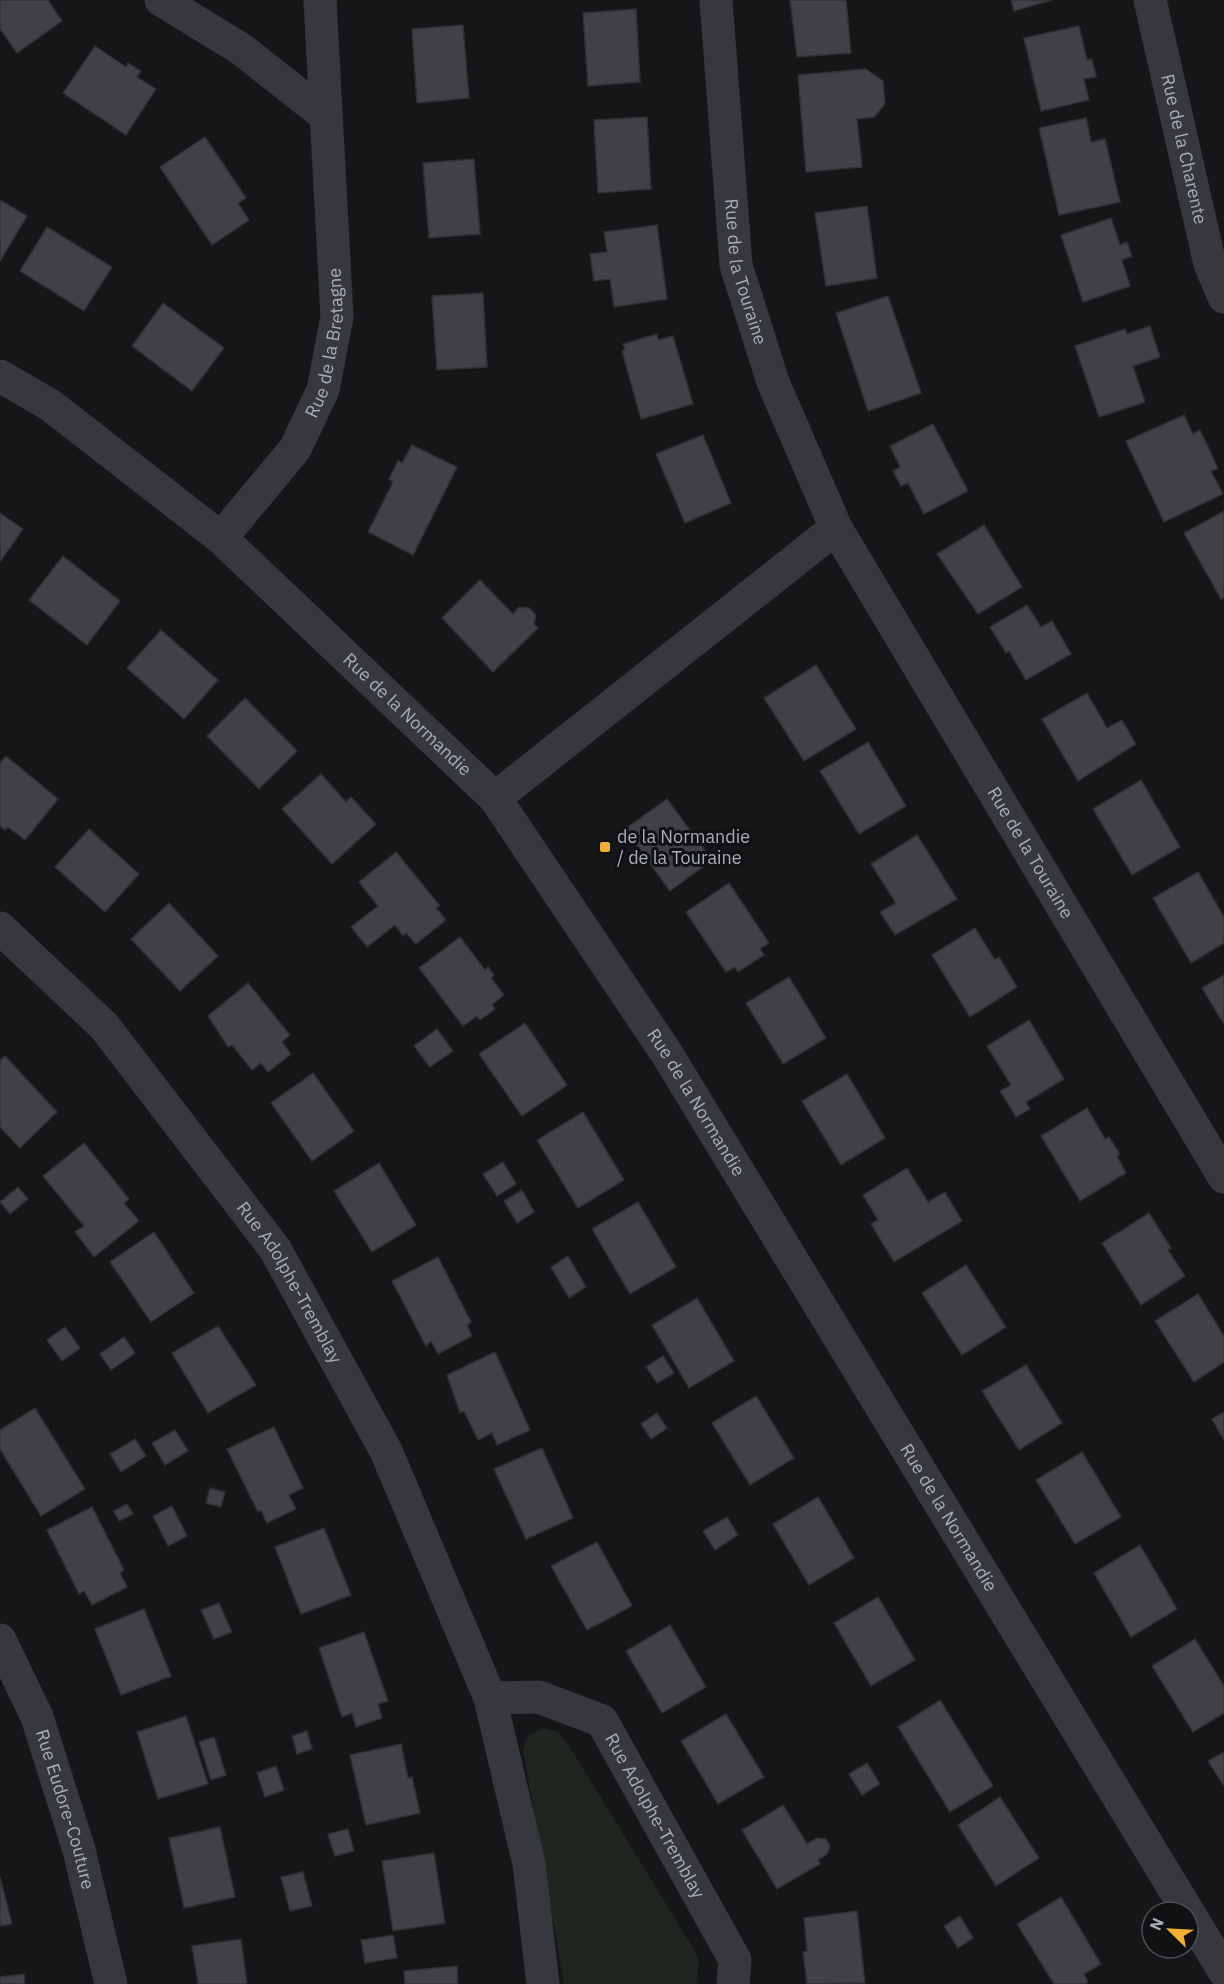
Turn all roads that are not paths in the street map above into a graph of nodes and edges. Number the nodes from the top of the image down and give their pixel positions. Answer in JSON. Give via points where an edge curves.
{"nodes":[{"id":1,"x":161,"y":0,"type":"edge"},
{"id":2,"x":320,"y":0,"type":"edge"},
{"id":3,"x":717,"y":0,"type":"edge"},
{"id":4,"x":1150,"y":0,"type":"edge"},
{"id":5,"x":326,"y":116,"type":"junction"},
{"id":6,"x":1224,"y":297,"type":"edge"},
{"id":7,"x":0,"y":376,"type":"edge"},
{"id":8,"x":836,"y":528,"type":"junction"},
{"id":9,"x":221,"y":538,"type":"junction"},
{"id":10,"x":495,"y":798,"type":"junction"},
{"id":11,"x":0,"y":928,"type":"edge"},
{"id":12,"x":1224,"y":1177,"type":"edge"},
{"id":13,"x":0,"y":1640,"type":"edge"},
{"id":14,"x":490,"y":1698,"type":"junction"},
{"id":15,"x":1224,"y":1971,"type":"edge"},
{"id":16,"x":111,"y":1984,"type":"edge"},
{"id":17,"x":543,"y":1984,"type":"edge"},
{"id":18,"x":733,"y":1984,"type":"edge"}],
"edges":[{"from":1,"to":5,"type":"street","via":[[241,49]]},
{"from":2,"to":5,"type":"street","name":"Rue de la Bretagne"},
{"from":3,"to":8,"type":"street","name":"Rue de la Touraine","via":[[736,265],[773,382]]},
{"from":4,"to":6,"type":"street","name":"Rue de la Charente","via":[[1210,264]]},
{"from":5,"to":9,"type":"street","name":"Rue de la Bretagne","via":[[337,316],[323,390],[295,449]]},
{"from":7,"to":9,"type":"street","name":"Rue de la Normandie","via":[[50,405]]},
{"from":8,"to":10,"type":"street"},
{"from":8,"to":12,"type":"street","name":"Rue de la Touraine"},
{"from":9,"to":10,"type":"street","name":"Rue de la Normandie"},
{"from":10,"to":15,"type":"street","name":"Rue de la Normandie","via":[[667,1054]]},
{"from":11,"to":14,"type":"street","name":"Rue Adolphe-Tremblay","via":[[104,1026],[275,1249],[386,1451]]},
{"from":13,"to":16,"type":"street","name":"Rue Eudore-Couture","via":[[37,1717],[76,1839]]},
{"from":14,"to":17,"type":"street","name":"Rue Adolphe-Tremblay","via":[[529,1864]]},
{"from":14,"to":18,"type":"street","name":"Rue Adolphe-Tremblay","via":[[539,1696],[602,1721],[735,1960]]}]}
